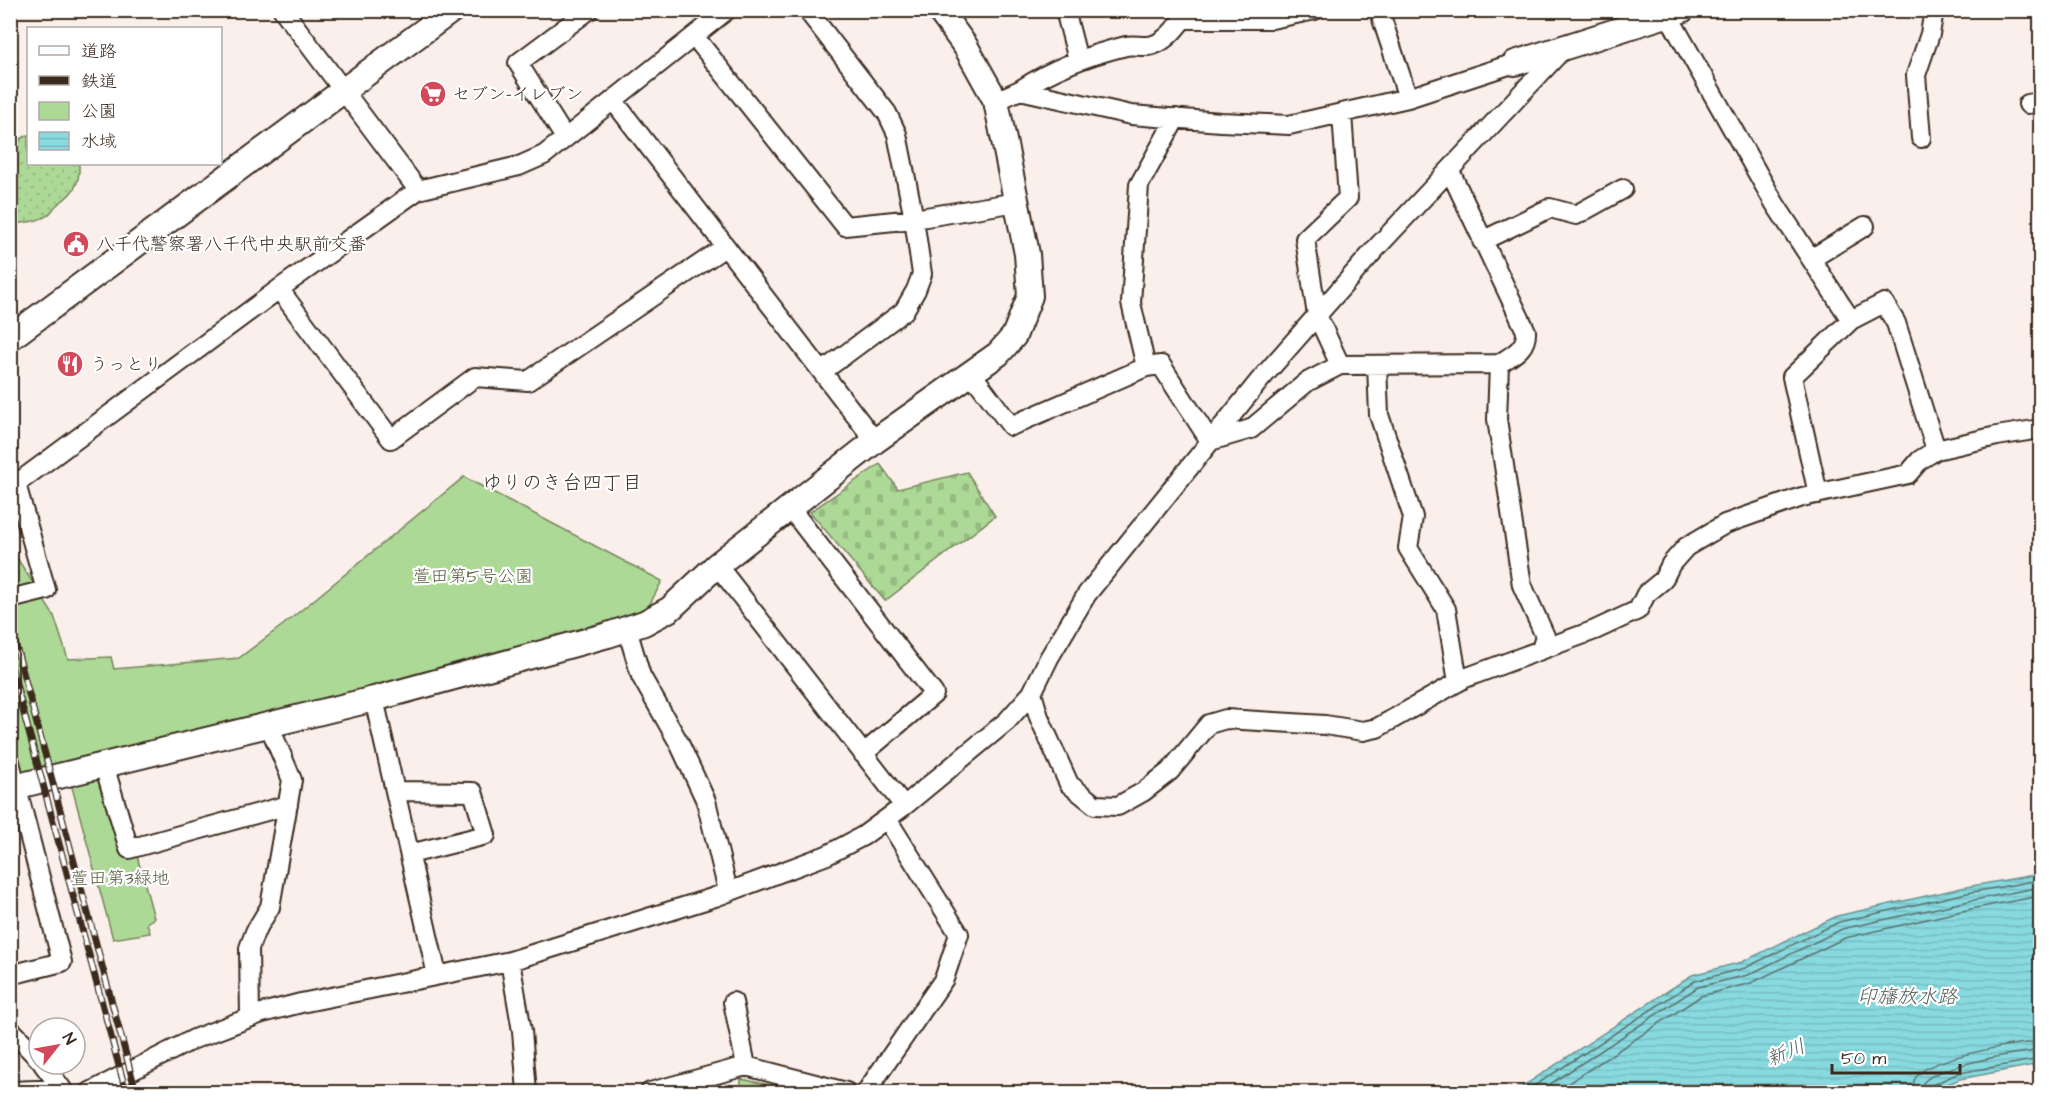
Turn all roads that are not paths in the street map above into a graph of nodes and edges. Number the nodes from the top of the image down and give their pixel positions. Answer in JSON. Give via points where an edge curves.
{"nodes":[{"id":1,"x":283,"y":10,"type":"edge"},
{"id":2,"x":452,"y":10,"type":"edge"},
{"id":3,"x":589,"y":10,"type":"edge"},
{"id":4,"x":727,"y":10,"type":"edge"},
{"id":5,"x":807,"y":10,"type":"edge"},
{"id":6,"x":939,"y":10,"type":"edge"},
{"id":7,"x":1065,"y":10,"type":"edge"},
{"id":8,"x":1315,"y":10,"type":"edge"},
{"id":9,"x":1379,"y":10,"type":"edge"},
{"id":10,"x":1934,"y":10,"type":"edge"},
{"id":11,"x":1675,"y":13,"type":"edge"},
{"id":12,"x":1186,"y":15,"type":"edge"},
{"id":13,"x":1637,"y":17,"type":"edge"},
{"id":14,"x":694,"y":36,"type":"junction"},
{"id":15,"x":1564,"y":48,"type":"junction"},
{"id":16,"x":1078,"y":60,"type":"junction"},
{"id":17,"x":1515,"y":63,"type":"joint"},
{"id":18,"x":1020,"y":90,"type":"junction"},
{"id":19,"x":342,"y":91,"type":"junction"},
{"id":20,"x":1408,"y":98,"type":"junction"},
{"id":21,"x":613,"y":100,"type":"junction"},
{"id":22,"x":996,"y":101,"type":"junction"},
{"id":23,"x":1342,"y":114,"type":"junction"},
{"id":24,"x":1176,"y":118,"type":"junction"},
{"id":25,"x":565,"y":138,"type":"junction"},
{"id":26,"x":1920,"y":138,"type":"dead end"},
{"id":27,"x":1450,"y":171,"type":"junction"},
{"id":28,"x":1623,"y":189,"type":"dead end"},
{"id":29,"x":418,"y":190,"type":"junction"},
{"id":30,"x":1017,"y":202,"type":"junction"},
{"id":31,"x":914,"y":219,"type":"junction"},
{"id":32,"x":1864,"y":226,"type":"dead end"},
{"id":33,"x":1482,"y":241,"type":"junction"},
{"id":34,"x":725,"y":247,"type":"junction"},
{"id":35,"x":1811,"y":260,"type":"junction"},
{"id":36,"x":279,"y":289,"type":"junction"},
{"id":37,"x":1317,"y":315,"type":"junction"},
{"id":38,"x":1851,"y":320,"type":"junction"},
{"id":39,"x":10,"y":338,"type":"edge"},
{"id":40,"x":1499,"y":364,"type":"junction"},
{"id":41,"x":1340,"y":365,"type":"junction"},
{"id":42,"x":1377,"y":365,"type":"junction"},
{"id":43,"x":1146,"y":367,"type":"junction"},
{"id":44,"x":823,"y":371,"type":"junction"},
{"id":45,"x":972,"y":374,"type":"junction"},
{"id":46,"x":2040,"y":429,"type":"edge"},
{"id":47,"x":875,"y":441,"type":"junction"},
{"id":48,"x":1209,"y":441,"type":"junction"},
{"id":49,"x":1936,"y":450,"type":"junction"},
{"id":50,"x":1818,"y":494,"type":"junction"},
{"id":51,"x":790,"y":508,"type":"junction"},
{"id":52,"x":717,"y":566,"type":"junction"},
{"id":53,"x":10,"y":599,"type":"edge"},
{"id":54,"x":627,"y":629,"type":"junction"},
{"id":55,"x":1541,"y":650,"type":"junction"},
{"id":56,"x":1458,"y":682,"type":"junction"},
{"id":57,"x":1032,"y":693,"type":"junction"},
{"id":58,"x":374,"y":699,"type":"junction"},
{"id":59,"x":269,"y":725,"type":"junction"},
{"id":60,"x":863,"y":754,"type":"junction"},
{"id":61,"x":10,"y":762,"type":"edge"},
{"id":62,"x":104,"y":765,"type":"junction"},
{"id":63,"x":14,"y":787,"type":"edge"},
{"id":64,"x":395,"y":791,"type":"junction"},
{"id":65,"x":288,"y":805,"type":"junction"},
{"id":66,"x":904,"y":806,"type":"junction"},
{"id":67,"x":887,"y":819,"type":"junction"},
{"id":68,"x":410,"y":854,"type":"junction"},
{"id":69,"x":728,"y":891,"type":"junction"},
{"id":70,"x":510,"y":961,"type":"junction"},
{"id":71,"x":10,"y":975,"type":"edge"},
{"id":72,"x":437,"y":975,"type":"junction"},
{"id":73,"x":733,"y":1002,"type":"dead end"},
{"id":74,"x":250,"y":1017,"type":"junction"},
{"id":75,"x":10,"y":1029,"type":"edge"},
{"id":76,"x":27,"y":1047,"type":"edge"},
{"id":77,"x":746,"y":1066,"type":"junction"},
{"id":78,"x":52,"y":1076,"type":"edge"},
{"id":79,"x":10,"y":1091,"type":"edge"},
{"id":80,"x":90,"y":1092,"type":"edge"},
{"id":81,"x":527,"y":1092,"type":"edge"},
{"id":82,"x":650,"y":1092,"type":"edge"},
{"id":83,"x":846,"y":1092,"type":"edge"},
{"id":84,"x":866,"y":1092,"type":"edge"}],
"edges":[{"from":1,"to":19,"type":"street"},
{"from":2,"to":19,"type":"street"},
{"from":3,"to":25,"type":"street","via":[[518,63]]},
{"from":4,"to":14,"type":"street"},
{"from":5,"to":31,"type":"street","via":[[887,113],[897,134]]},
{"from":6,"to":22,"type":"street","via":[[966,47]]},
{"from":7,"to":16,"type":"street"},
{"from":8,"to":12,"type":"street","via":[[1272,19]]},
{"from":9,"to":20,"type":"street"},
{"from":10,"to":26,"type":"street","via":[[1916,75]]},
{"from":11,"to":13,"type":"street"},
{"from":11,"to":35,"type":"street","via":[[1775,204]]},
{"from":12,"to":16,"type":"street","via":[[1152,46],[1134,44]]},
{"from":13,"to":15,"type":"street"},
{"from":14,"to":21,"type":"street"},
{"from":14,"to":31,"type":"street","via":[[845,226]]},
{"from":15,"to":17,"type":"street"},
{"from":15,"to":27,"type":"street"},
{"from":16,"to":18,"type":"street"},
{"from":17,"to":20,"type":"street"},
{"from":18,"to":22,"type":"street"},
{"from":18,"to":24,"type":"street","via":[[1131,114]]},
{"from":19,"to":29,"type":"street"},
{"from":19,"to":39,"type":"street"},
{"from":20,"to":23,"type":"street"},
{"from":21,"to":25,"type":"street"},
{"from":21,"to":34,"type":"street"},
{"from":22,"to":30,"type":"street"},
{"from":23,"to":24,"type":"street","via":[[1289,125]]},
{"from":23,"to":37,"type":"street","via":[[1348,198],[1305,239]]},
{"from":24,"to":43,"type":"street","via":[[1138,185],[1131,303]]},
{"from":25,"to":29,"type":"street","via":[[544,155],[519,166]]},
{"from":27,"to":33,"type":"street"},
{"from":27,"to":37,"type":"street"},
{"from":28,"to":33,"type":"street","via":[[1576,215],[1550,208]]},
{"from":29,"to":36,"type":"street"},
{"from":30,"to":31,"type":"street"},
{"from":30,"to":45,"type":"street","via":[[1030,296],[1014,336]]},
{"from":31,"to":44,"type":"street","via":[[922,274],[904,311]]},
{"from":32,"to":35,"type":"street"},
{"from":33,"to":40,"type":"street","via":[[1526,331],[1521,348]]},
{"from":34,"to":36,"type":"street","via":[[528,381],[476,377],[392,439]]},
{"from":34,"to":44,"type":"street"},
{"from":35,"to":38,"type":"street"},
{"from":36,"to":53,"type":"street","via":[[16,483],[46,590]]},
{"from":37,"to":41,"type":"street"},
{"from":37,"to":48,"type":"street"},
{"from":38,"to":49,"type":"street","via":[[1884,303],[1896,323]]},
{"from":38,"to":50,"type":"street","via":[[1792,377]]},
{"from":40,"to":42,"type":"street"},
{"from":40,"to":55,"type":"street","via":[[1497,419],[1522,585],[1545,636]]},
{"from":41,"to":42,"type":"street"},
{"from":41,"to":48,"type":"street","via":[[1307,382],[1251,429]]},
{"from":42,"to":56,"type":"street","via":[[1379,415],[1413,517],[1408,548],[1446,609]]},
{"from":43,"to":45,"type":"street","via":[[1011,426]]},
{"from":43,"to":48,"type":"street","via":[[1161,365]]},
{"from":44,"to":47,"type":"street"},
{"from":45,"to":47,"type":"street"},
{"from":46,"to":49,"type":"street"},
{"from":47,"to":51,"type":"street"},
{"from":48,"to":57,"type":"street","via":[[1087,594]]},
{"from":49,"to":50,"type":"street","via":[[1920,459],[1908,474]]},
{"from":50,"to":55,"type":"street","via":[[1725,524],[1686,547],[1663,580],[1646,594],[1638,610]]},
{"from":51,"to":52,"type":"street"},
{"from":51,"to":60,"type":"street","via":[[934,694]]},
{"from":52,"to":54,"type":"street","via":[[670,609]]},
{"from":52,"to":60,"type":"street"},
{"from":54,"to":58,"type":"street"},
{"from":54,"to":69,"type":"street","via":[[641,676],[706,801]]},
{"from":55,"to":56,"type":"street"},
{"from":56,"to":57,"type":"street","via":[[1377,729],[1227,719],[1209,724],[1170,771],[1118,806],[1095,805],[1069,784]]},
{"from":57,"to":66,"type":"street","via":[[1007,721]]},
{"from":58,"to":59,"type":"street"},
{"from":58,"to":64,"type":"street"},
{"from":59,"to":62,"type":"street"},
{"from":59,"to":65,"type":"street","via":[[292,780]]},
{"from":60,"to":66,"type":"street"},
{"from":61,"to":63,"type":"street"},
{"from":62,"to":63,"type":"street"},
{"from":62,"to":65,"type":"street","via":[[129,849]]},
{"from":63,"to":71,"type":"street","via":[[62,962]]},
{"from":64,"to":68,"type":"street"},
{"from":64,"to":68,"type":"street","via":[[473,792],[486,835]]},
{"from":65,"to":74,"type":"street","via":[[270,907],[249,948]]},
{"from":66,"to":67,"type":"street"},
{"from":67,"to":69,"type":"street","via":[[827,855]]},
{"from":67,"to":84,"type":"street","via":[[958,934],[944,979]]},
{"from":68,"to":72,"type":"street"},
{"from":69,"to":70,"type":"street"},
{"from":70,"to":72,"type":"street"},
{"from":70,"to":81,"type":"street"},
{"from":72,"to":74,"type":"street"},
{"from":73,"to":77,"type":"street"},
{"from":74,"to":80,"type":"street","via":[[194,1039]]},
{"from":75,"to":76,"type":"street"},
{"from":77,"to":82,"type":"street"},
{"from":77,"to":83,"type":"street"},
{"from":78,"to":79,"type":"street","via":[[62,1089]]}]}
